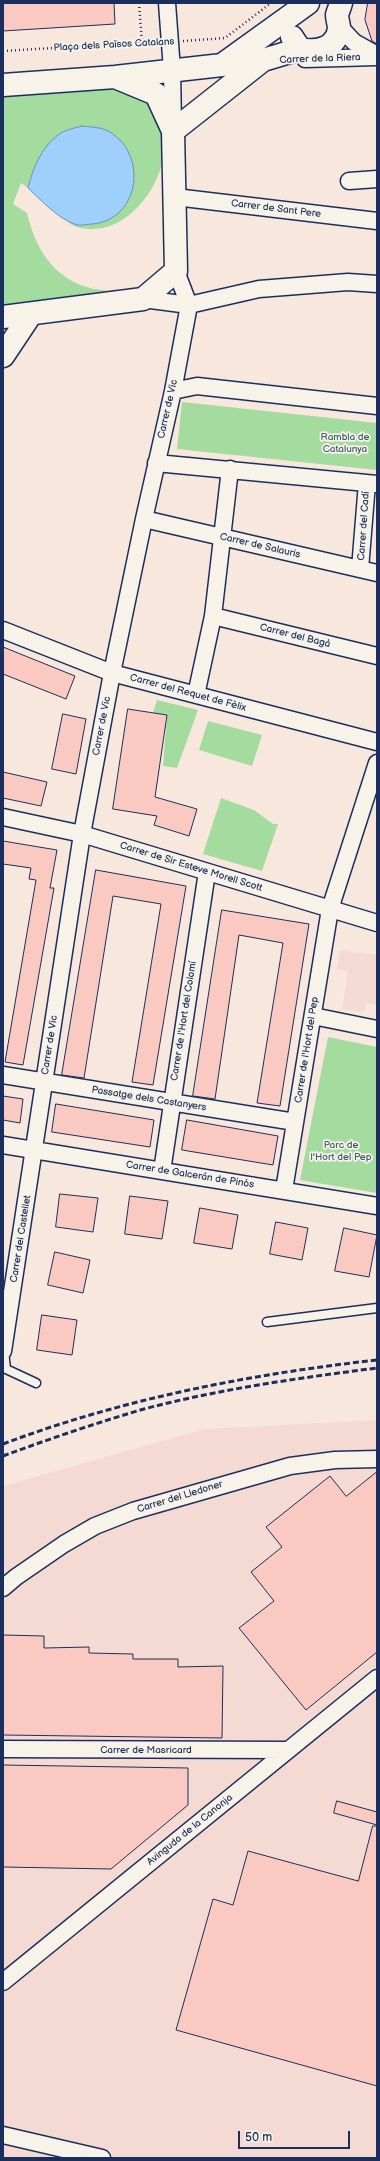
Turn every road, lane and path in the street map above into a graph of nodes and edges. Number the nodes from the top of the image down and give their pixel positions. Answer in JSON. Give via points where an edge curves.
{"nodes":[{"id":1,"x":139,"y":3,"type":"edge"},
{"id":2,"x":167,"y":3,"type":"edge"},
{"id":3,"x":271,"y":3,"type":"edge"},
{"id":4,"x":301,"y":8,"type":"edge"},
{"id":5,"x":339,"y":15,"type":"edge"},
{"id":6,"x":170,"y":42,"type":"junction"},
{"id":7,"x":142,"y":43,"type":"junction"},
{"id":8,"x":300,"y":49,"type":"junction"},
{"id":9,"x":3,"y":51,"type":"edge"},
{"id":10,"x":377,"y":56,"type":"edge"},
{"id":11,"x":263,"y":60,"type":"junction"},
{"id":12,"x":172,"y":70,"type":"junction"},
{"id":13,"x":115,"y":77,"type":"junction"},
{"id":14,"x":3,"y":85,"type":"edge"},
{"id":15,"x":172,"y":131,"type":"junction"},
{"id":16,"x":377,"y":180,"type":"edge"},
{"id":17,"x":349,"y":181,"type":"dead end"},
{"id":18,"x":175,"y":197,"type":"junction"},
{"id":19,"x":377,"y":221,"type":"edge"},
{"id":20,"x":176,"y":271,"type":"junction"},
{"id":21,"x":377,"y":284,"type":"edge"},
{"id":22,"x":142,"y":299,"type":"junction"},
{"id":23,"x":189,"y":305,"type":"junction"},
{"id":24,"x":31,"y":314,"type":"junction"},
{"id":25,"x":4,"y":317,"type":"edge"},
{"id":26,"x":181,"y":347,"type":"junction"},
{"id":27,"x":3,"y":356,"type":"edge"},
{"id":28,"x":197,"y":386,"type":"junction"},
{"id":29,"x":173,"y":391,"type":"junction"},
{"id":30,"x":377,"y":406,"type":"edge"},
{"id":31,"x":156,"y":463,"type":"junction"},
{"id":32,"x":230,"y":469,"type":"junction"},
{"id":33,"x":372,"y":483,"type":"edge"},
{"id":34,"x":144,"y":519,"type":"junction"},
{"id":35,"x":222,"y":537,"type":"junction"},
{"id":36,"x":360,"y":569,"type":"junction"},
{"id":37,"x":377,"y":573,"type":"edge"},
{"id":38,"x":213,"y":616,"type":"junction"},
{"id":39,"x":3,"y":630,"type":"edge"},
{"id":40,"x":377,"y":656,"type":"edge"},
{"id":41,"x":112,"y":673,"type":"junction"},
{"id":42,"x":196,"y":695,"type":"junction"},
{"id":43,"x":377,"y":742,"type":"edge"},
{"id":44,"x":377,"y":763,"type":"edge"},
{"id":45,"x":3,"y":816,"type":"edge"},
{"id":46,"x":82,"y":834,"type":"junction"},
{"id":47,"x":207,"y":872,"type":"junction"},
{"id":48,"x":330,"y":909,"type":"junction"},
{"id":49,"x":377,"y":923,"type":"edge"},
{"id":50,"x":313,"y":1016,"type":"junction"},
{"id":51,"x":377,"y":1029,"type":"edge"},
{"id":52,"x":3,"y":1075,"type":"edge"},
{"id":53,"x":45,"y":1082,"type":"junction"},
{"id":54,"x":172,"y":1102,"type":"junction"},
{"id":55,"x":295,"y":1122,"type":"junction"},
{"id":56,"x":3,"y":1145,"type":"edge"},
{"id":57,"x":34,"y":1150,"type":"junction"},
{"id":58,"x":162,"y":1170,"type":"junction"},
{"id":59,"x":284,"y":1190,"type":"junction"},
{"id":60,"x":377,"y":1206,"type":"edge"},
{"id":61,"x":377,"y":1308,"type":"edge"},
{"id":62,"x":267,"y":1322,"type":"dead end"},
{"id":63,"x":3,"y":1351,"type":"edge"},
{"id":64,"x":36,"y":1383,"type":"dead end"},
{"id":65,"x":377,"y":1459,"type":"edge"},
{"id":66,"x":3,"y":1588,"type":"edge"},
{"id":67,"x":377,"y":1678,"type":"edge"},
{"id":68,"x":3,"y":1749,"type":"edge"},
{"id":69,"x":288,"y":1750,"type":"junction"},
{"id":70,"x":3,"y":1982,"type":"edge"},
{"id":71,"x":3,"y":2135,"type":"edge"},
{"id":72,"x":82,"y":2156,"type":"edge"},
{"id":73,"x":102,"y":2158,"type":"edge"}],
"edges":[{"from":1,"to":7,"type":"path"},
{"from":2,"to":6,"type":"street"},
{"from":3,"to":6,"type":"path","name":"Plaça dels Països Catalans","via":[[225,38]]},
{"from":4,"to":5,"type":"street","via":[[324,4]]},
{"from":4,"to":8,"type":"street","via":[[291,35]]},
{"from":4,"to":12,"type":"street","via":[[222,65]]},
{"from":5,"to":8,"type":"street","via":[[338,35],[324,50],[315,52]]},
{"from":5,"to":10,"type":"street","name":"Carrer de la Riera","via":[[354,42]]},
{"from":6,"to":7,"type":"path","name":"Plaça dels Països Catalans"},
{"from":6,"to":12,"type":"street"},
{"from":7,"to":9,"type":"path","name":"Plaça dels Països Catalans"},
{"from":8,"to":11,"type":"street"},
{"from":10,"to":11,"type":"street","name":"Carrer de la Riera"},
{"from":11,"to":15,"type":"street"},
{"from":12,"to":13,"type":"street"},
{"from":12,"to":15,"type":"street"},
{"from":13,"to":14,"type":"street"},
{"from":13,"to":15,"type":"street","via":[[156,94]]},
{"from":15,"to":18,"type":"street"},
{"from":16,"to":17,"type":"street"},
{"from":18,"to":19,"type":"street","name":"Carrer de Sant Pere"},
{"from":18,"to":20,"type":"street"},
{"from":20,"to":22,"type":"street"},
{"from":20,"to":23,"type":"street"},
{"from":21,"to":23,"type":"street","via":[[348,282],[259,289]]},
{"from":22,"to":23,"type":"street"},
{"from":22,"to":24,"type":"street"},
{"from":23,"to":26,"type":"street","name":"Carrer de Vic"},
{"from":24,"to":25,"type":"street"},
{"from":24,"to":27,"type":"street"},
{"from":26,"to":28,"type":"street","via":[[185,371]]},
{"from":26,"to":29,"type":"street","name":"Carrer de Vic"},
{"from":28,"to":29,"type":"street"},
{"from":28,"to":30,"type":"street"},
{"from":29,"to":31,"type":"street","name":"Carrer de Vic"},
{"from":31,"to":32,"type":"street"},
{"from":31,"to":34,"type":"street","name":"Carrer de Vic"},
{"from":32,"to":33,"type":"street"},
{"from":32,"to":35,"type":"street"},
{"from":33,"to":36,"type":"street","name":"Carrer del Cadí"},
{"from":34,"to":35,"type":"street","name":"Carrer de Salauris"},
{"from":34,"to":41,"type":"street","name":"Carrer de Vic"},
{"from":35,"to":36,"type":"street","name":"Carrer de Salauris"},
{"from":35,"to":38,"type":"street"},
{"from":36,"to":37,"type":"street","name":"Carrer de Salauris"},
{"from":38,"to":40,"type":"street","name":"Carrer del Bagà"},
{"from":38,"to":42,"type":"street"},
{"from":39,"to":41,"type":"street","name":"Carrer del Requet de Fèlix"},
{"from":41,"to":42,"type":"street","name":"Carrer del Requet de Fèlix"},
{"from":41,"to":46,"type":"street","name":"Carrer de Vic"},
{"from":42,"to":43,"type":"street","name":"Carrer del Requet de Fèlix"},
{"from":44,"to":48,"type":"street","name":"Carrer de l'Hort del Pep"},
{"from":45,"to":46,"type":"street","name":"Carrer de Sir Esteve Morell Scott"},
{"from":46,"to":47,"type":"street","name":"Carrer de Sir Esteve Morell Scott"},
{"from":46,"to":53,"type":"street","name":"Carrer de Vic"},
{"from":47,"to":48,"type":"street","name":"Carrer de Sir Esteve Morell Scott"},
{"from":47,"to":54,"type":"street","name":"Carrer de l'Hort del Colomí"},
{"from":48,"to":49,"type":"street","name":"Carrer de Sir Esteve Morell Scott"},
{"from":48,"to":50,"type":"street","name":"Carrer de l'Hort del Pep"},
{"from":50,"to":51,"type":"street"},
{"from":50,"to":55,"type":"street","name":"Carrer de l'Hort del Pep"},
{"from":52,"to":53,"type":"street","name":"Passatge dels Castanyers"},
{"from":53,"to":54,"type":"street","name":"Passatge dels Castanyers"},
{"from":53,"to":57,"type":"street","name":"Carrer de Vic"},
{"from":54,"to":55,"type":"street","name":"Passatge dels Castanyers"},
{"from":54,"to":58,"type":"street","name":"Carrer de l'Hort del Colomí"},
{"from":55,"to":59,"type":"street","name":"Carrer de l'Hort del Pep"},
{"from":56,"to":57,"type":"street","name":"Carrer de Galcerán de Pinós"},
{"from":57,"to":58,"type":"street","name":"Carrer de Galcerán de Pinós"},
{"from":57,"to":63,"type":"street","name":"Carrer del Castellet"},
{"from":58,"to":59,"type":"street","name":"Carrer de Galcerán de Pinós"},
{"from":59,"to":60,"type":"street","name":"Carrer de Galcerán de Pinós"},
{"from":61,"to":62,"type":"lane"},
{"from":63,"to":64,"type":"lane","via":[[6,1370]]},
{"from":65,"to":66,"type":"street","name":"Carrer del Lledoner","via":[[335,1460],[290,1466],[133,1511],[95,1526],[64,1544]]},
{"from":67,"to":69,"type":"street","name":"Avinguda de la Canonja"},
{"from":68,"to":69,"type":"street","name":"Carrer de Masricard"},
{"from":69,"to":70,"type":"street","name":"Avinguda de la Canonja"},
{"from":71,"to":72,"type":"street"},
{"from":72,"to":73,"type":"street"}]}
